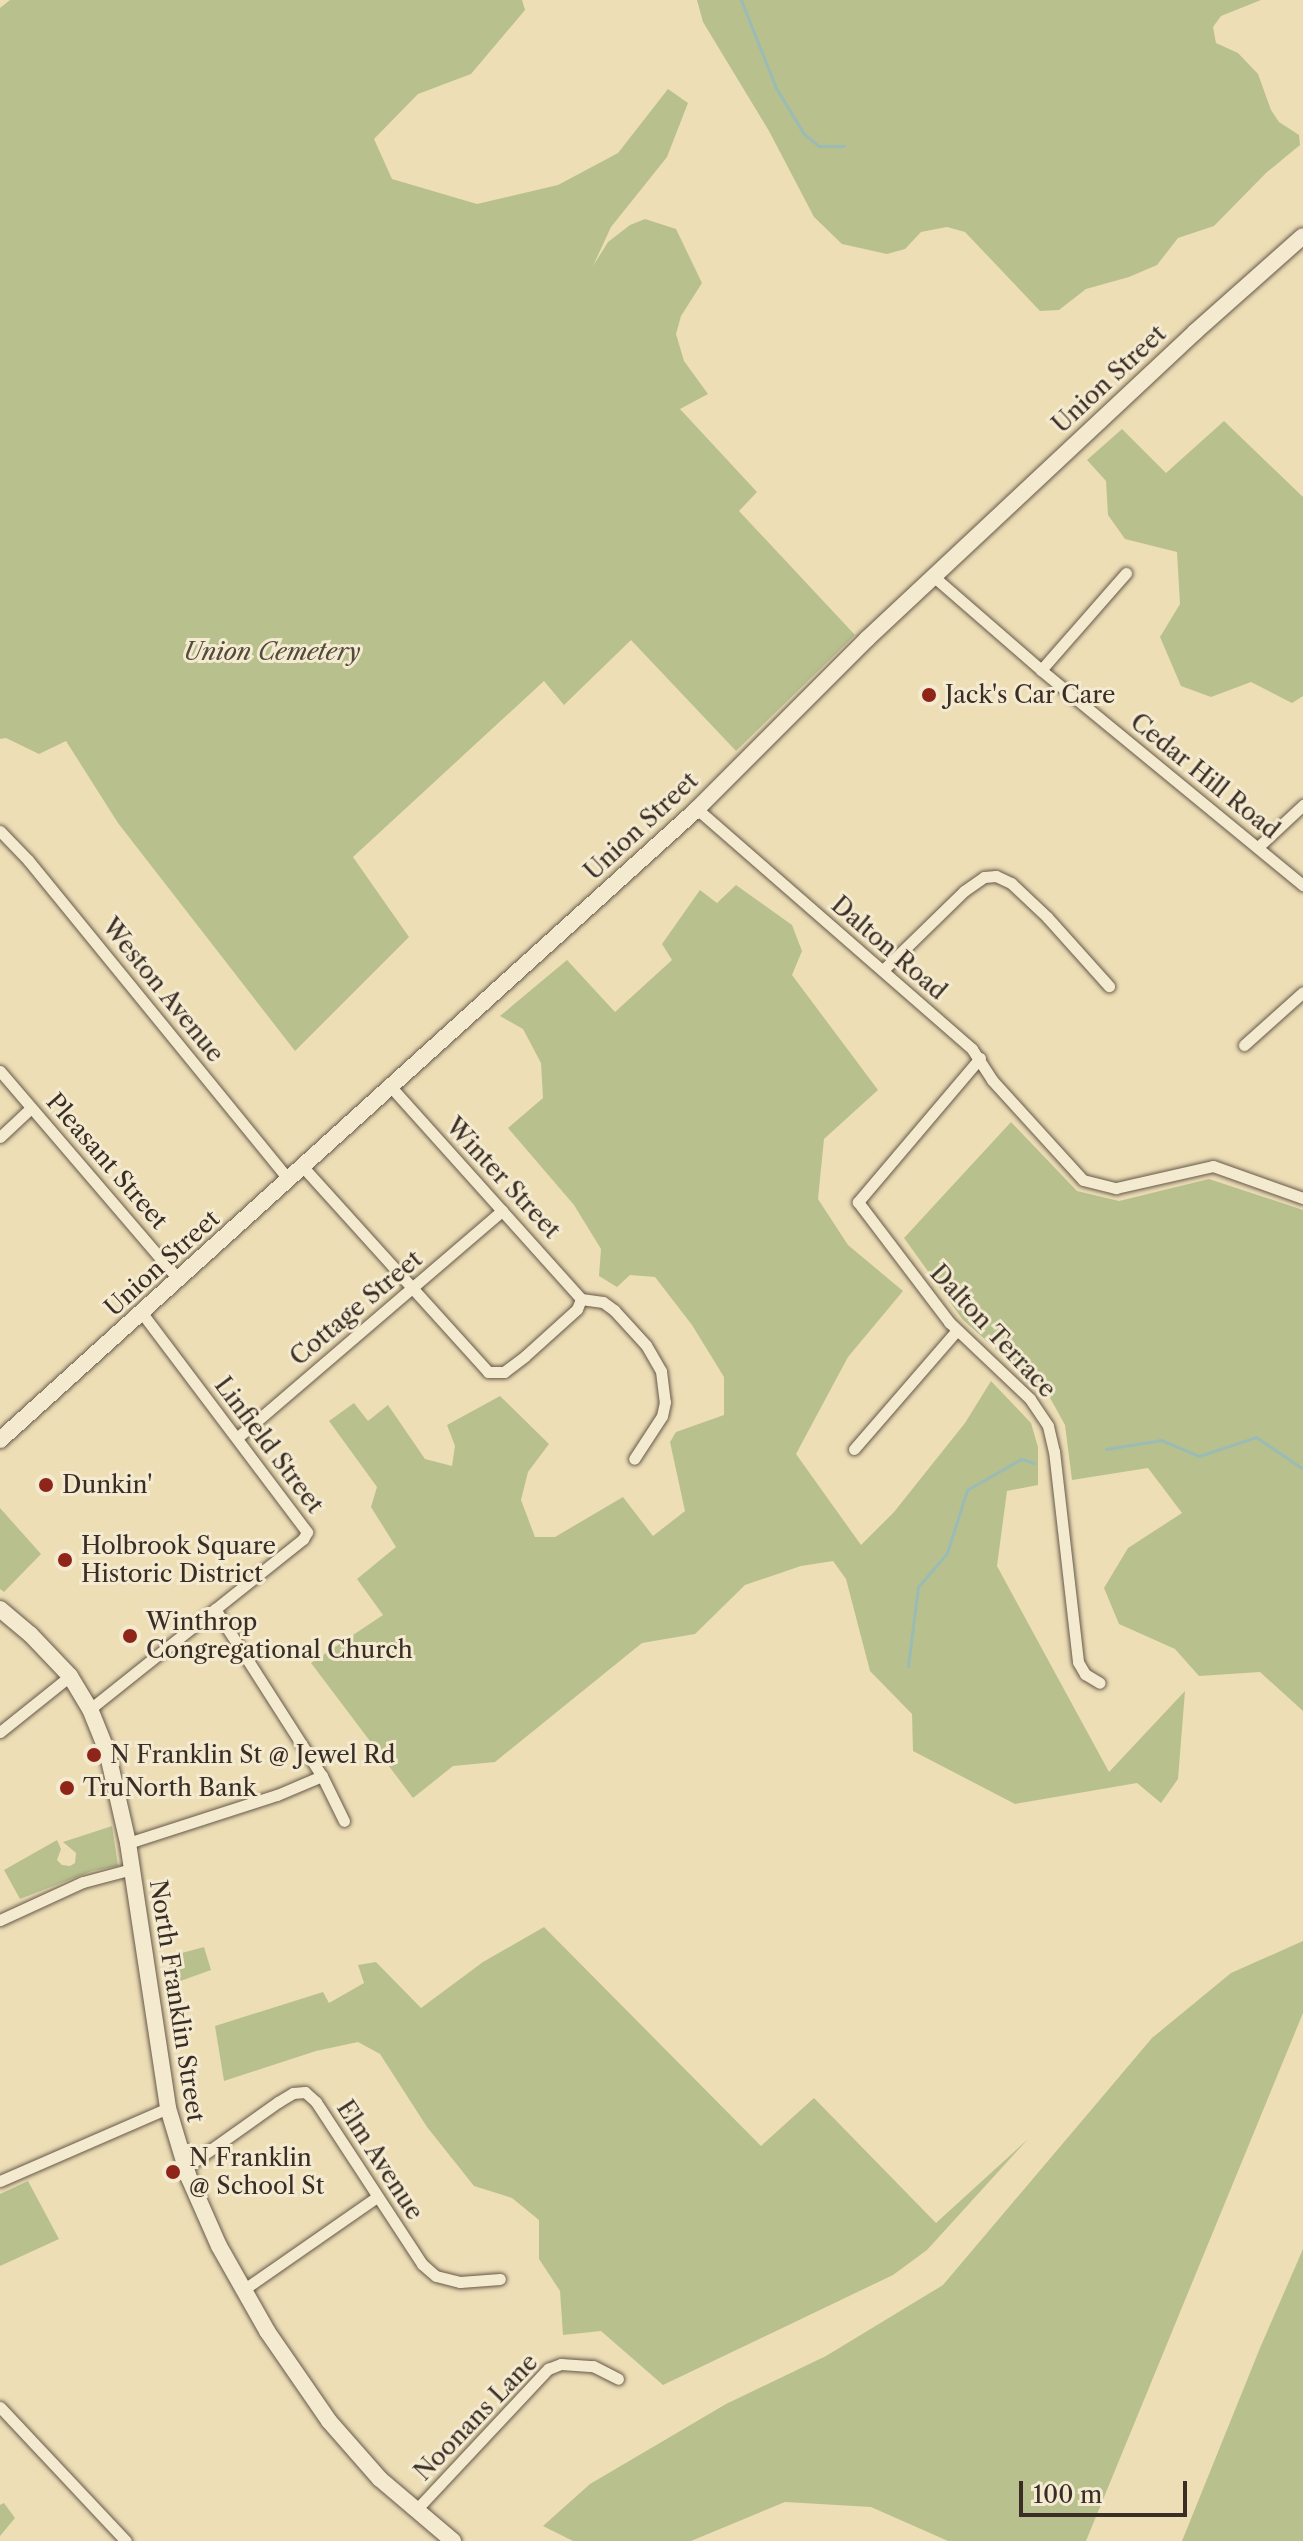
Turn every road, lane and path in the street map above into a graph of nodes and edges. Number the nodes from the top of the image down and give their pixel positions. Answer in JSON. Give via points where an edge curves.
{"nodes":[{"id":1,"x":1303,"y":236,"type":"edge"},
{"id":2,"x":1126,"y":573,"type":"dead end"},
{"id":3,"x":933,"y":576,"type":"junction"},
{"id":4,"x":1041,"y":670,"type":"junction"},
{"id":5,"x":1303,"y":805,"type":"edge"},
{"id":6,"x":697,"y":809,"type":"junction"},
{"id":7,"x":0,"y":831,"type":"edge"},
{"id":8,"x":1258,"y":847,"type":"junction"},
{"id":9,"x":1303,"y":885,"type":"edge"},
{"id":10,"x":883,"y":970,"type":"junction"},
{"id":11,"x":1109,"y":986,"type":"dead end"},
{"id":12,"x":1303,"y":992,"type":"edge"},
{"id":13,"x":1244,"y":1045,"type":"dead end"},
{"id":14,"x":980,"y":1058,"type":"junction"},
{"id":15,"x":0,"y":1071,"type":"edge"},
{"id":16,"x":391,"y":1087,"type":"junction"},
{"id":17,"x":31,"y":1108,"type":"junction"},
{"id":18,"x":0,"y":1137,"type":"edge"},
{"id":19,"x":303,"y":1167,"type":"junction"},
{"id":20,"x":289,"y":1180,"type":"junction"},
{"id":21,"x":1303,"y":1198,"type":"edge"},
{"id":22,"x":502,"y":1211,"type":"junction"},
{"id":23,"x":179,"y":1280,"type":"junction"},
{"id":24,"x":412,"y":1289,"type":"junction"},
{"id":25,"x":581,"y":1299,"type":"junction"},
{"id":26,"x":143,"y":1314,"type":"junction"},
{"id":27,"x":957,"y":1330,"type":"junction"},
{"id":28,"x":238,"y":1437,"type":"junction"},
{"id":29,"x":0,"y":1440,"type":"edge"},
{"id":30,"x":854,"y":1449,"type":"dead end"},
{"id":31,"x":634,"y":1459,"type":"dead end"},
{"id":32,"x":0,"y":1609,"type":"edge"},
{"id":33,"x":215,"y":1609,"type":"junction"},
{"id":34,"x":70,"y":1676,"type":"junction"},
{"id":35,"x":1100,"y":1683,"type":"dead end"},
{"id":36,"x":90,"y":1709,"type":"junction"},
{"id":37,"x":0,"y":1732,"type":"edge"},
{"id":38,"x":322,"y":1776,"type":"junction"},
{"id":39,"x":344,"y":1821,"type":"dead end"},
{"id":40,"x":128,"y":1843,"type":"junction"},
{"id":41,"x":132,"y":1869,"type":"junction"},
{"id":42,"x":0,"y":1920,"type":"edge"},
{"id":43,"x":168,"y":2108,"type":"junction"},
{"id":44,"x":185,"y":2168,"type":"junction"},
{"id":45,"x":0,"y":2181,"type":"edge"},
{"id":46,"x":377,"y":2197,"type":"junction"},
{"id":47,"x":500,"y":2279,"type":"dead end"},
{"id":48,"x":243,"y":2290,"type":"junction"},
{"id":49,"x":618,"y":2379,"type":"dead end"},
{"id":50,"x":0,"y":2407,"type":"edge"},
{"id":51,"x":415,"y":2511,"type":"junction"},
{"id":52,"x":126,"y":2541,"type":"edge"},
{"id":53,"x":453,"y":2541,"type":"edge"}],
"edges":[{"from":1,"to":3,"type":"main road","name":"Union Street"},
{"from":2,"to":4,"type":"street"},
{"from":3,"to":4,"type":"street","name":"Cedar Hill Road"},
{"from":3,"to":6,"type":"main road","name":"Union Street"},
{"from":4,"to":8,"type":"street","name":"Cedar Hill Road"},
{"from":5,"to":8,"type":"street"},
{"from":6,"to":10,"type":"street","name":"Dalton Road"},
{"from":6,"to":16,"type":"main road","name":"Union Street"},
{"from":7,"to":20,"type":"street","name":"Weston Avenue"},
{"from":8,"to":9,"type":"street","name":"Cedar Hill Road"},
{"from":10,"to":11,"type":"street","via":[[964,891],[984,877],[996,876],[1047,917]]},
{"from":10,"to":14,"type":"street","name":"Dalton Road"},
{"from":12,"to":13,"type":"street"},
{"from":14,"to":21,"type":"street","name":"Dalton Road","via":[[992,1080],[1078,1175],[1103,1188],[1213,1166]]},
{"from":14,"to":27,"type":"street","name":"Dalton Terrace","via":[[858,1202]]},
{"from":15,"to":17,"type":"street","name":"Pleasant Street"},
{"from":16,"to":19,"type":"main road","name":"Union Street"},
{"from":16,"to":22,"type":"street","name":"Winter Street"},
{"from":17,"to":18,"type":"street"},
{"from":17,"to":23,"type":"street","name":"Pleasant Street"},
{"from":19,"to":20,"type":"main road","name":"Union Street"},
{"from":19,"to":24,"type":"street"},
{"from":20,"to":23,"type":"main road","name":"Union Street"},
{"from":22,"to":24,"type":"street","name":"Cottage Street"},
{"from":22,"to":25,"type":"street","name":"Winter Street"},
{"from":23,"to":26,"type":"main road","name":"Union Street"},
{"from":24,"to":25,"type":"street","via":[[494,1374],[525,1356],[577,1309]]},
{"from":24,"to":28,"type":"street","name":"Cottage Street"},
{"from":25,"to":31,"type":"street","via":[[603,1302],[614,1310],[661,1371],[662,1416]]},
{"from":26,"to":28,"type":"street","name":"Linfield Street"},
{"from":26,"to":29,"type":"main road","name":"Union Street"},
{"from":27,"to":30,"type":"street"},
{"from":27,"to":35,"type":"street","name":"Dalton Terrace","via":[[1030,1399],[1048,1426],[1078,1662]]},
{"from":28,"to":33,"type":"street","name":"Linfield Street","via":[[307,1532]]},
{"from":32,"to":34,"type":"main road","name":"North Franklin Street"},
{"from":33,"to":36,"type":"street","name":"Linfield Street"},
{"from":33,"to":38,"type":"street"},
{"from":34,"to":36,"type":"main road","name":"North Franklin Street"},
{"from":34,"to":37,"type":"street"},
{"from":36,"to":40,"type":"main road","name":"North Franklin Street","via":[[111,1761]]},
{"from":38,"to":39,"type":"street"},
{"from":38,"to":40,"type":"street"},
{"from":40,"to":41,"type":"main road","name":"North Franklin Street"},
{"from":41,"to":42,"type":"street","via":[[83,1882]]},
{"from":41,"to":43,"type":"main road","name":"North Franklin Street"},
{"from":43,"to":44,"type":"main road","name":"North Franklin Street"},
{"from":43,"to":45,"type":"street"},
{"from":44,"to":46,"type":"street","name":"Elm Avenue","via":[[285,2098],[305,2092]]},
{"from":44,"to":48,"type":"main road","name":"North Franklin Street"},
{"from":46,"to":47,"type":"street","name":"Elm Avenue","via":[[422,2264],[436,2276],[460,2282]]},
{"from":46,"to":48,"type":"street"},
{"from":48,"to":51,"type":"main road","name":"North Franklin Street","via":[[329,2421]]},
{"from":49,"to":51,"type":"street","name":"Noonans Lane","via":[[593,2366],[561,2364],[548,2369]]},
{"from":50,"to":52,"type":"street"},
{"from":51,"to":53,"type":"main road","name":"North Franklin Street"}]}
